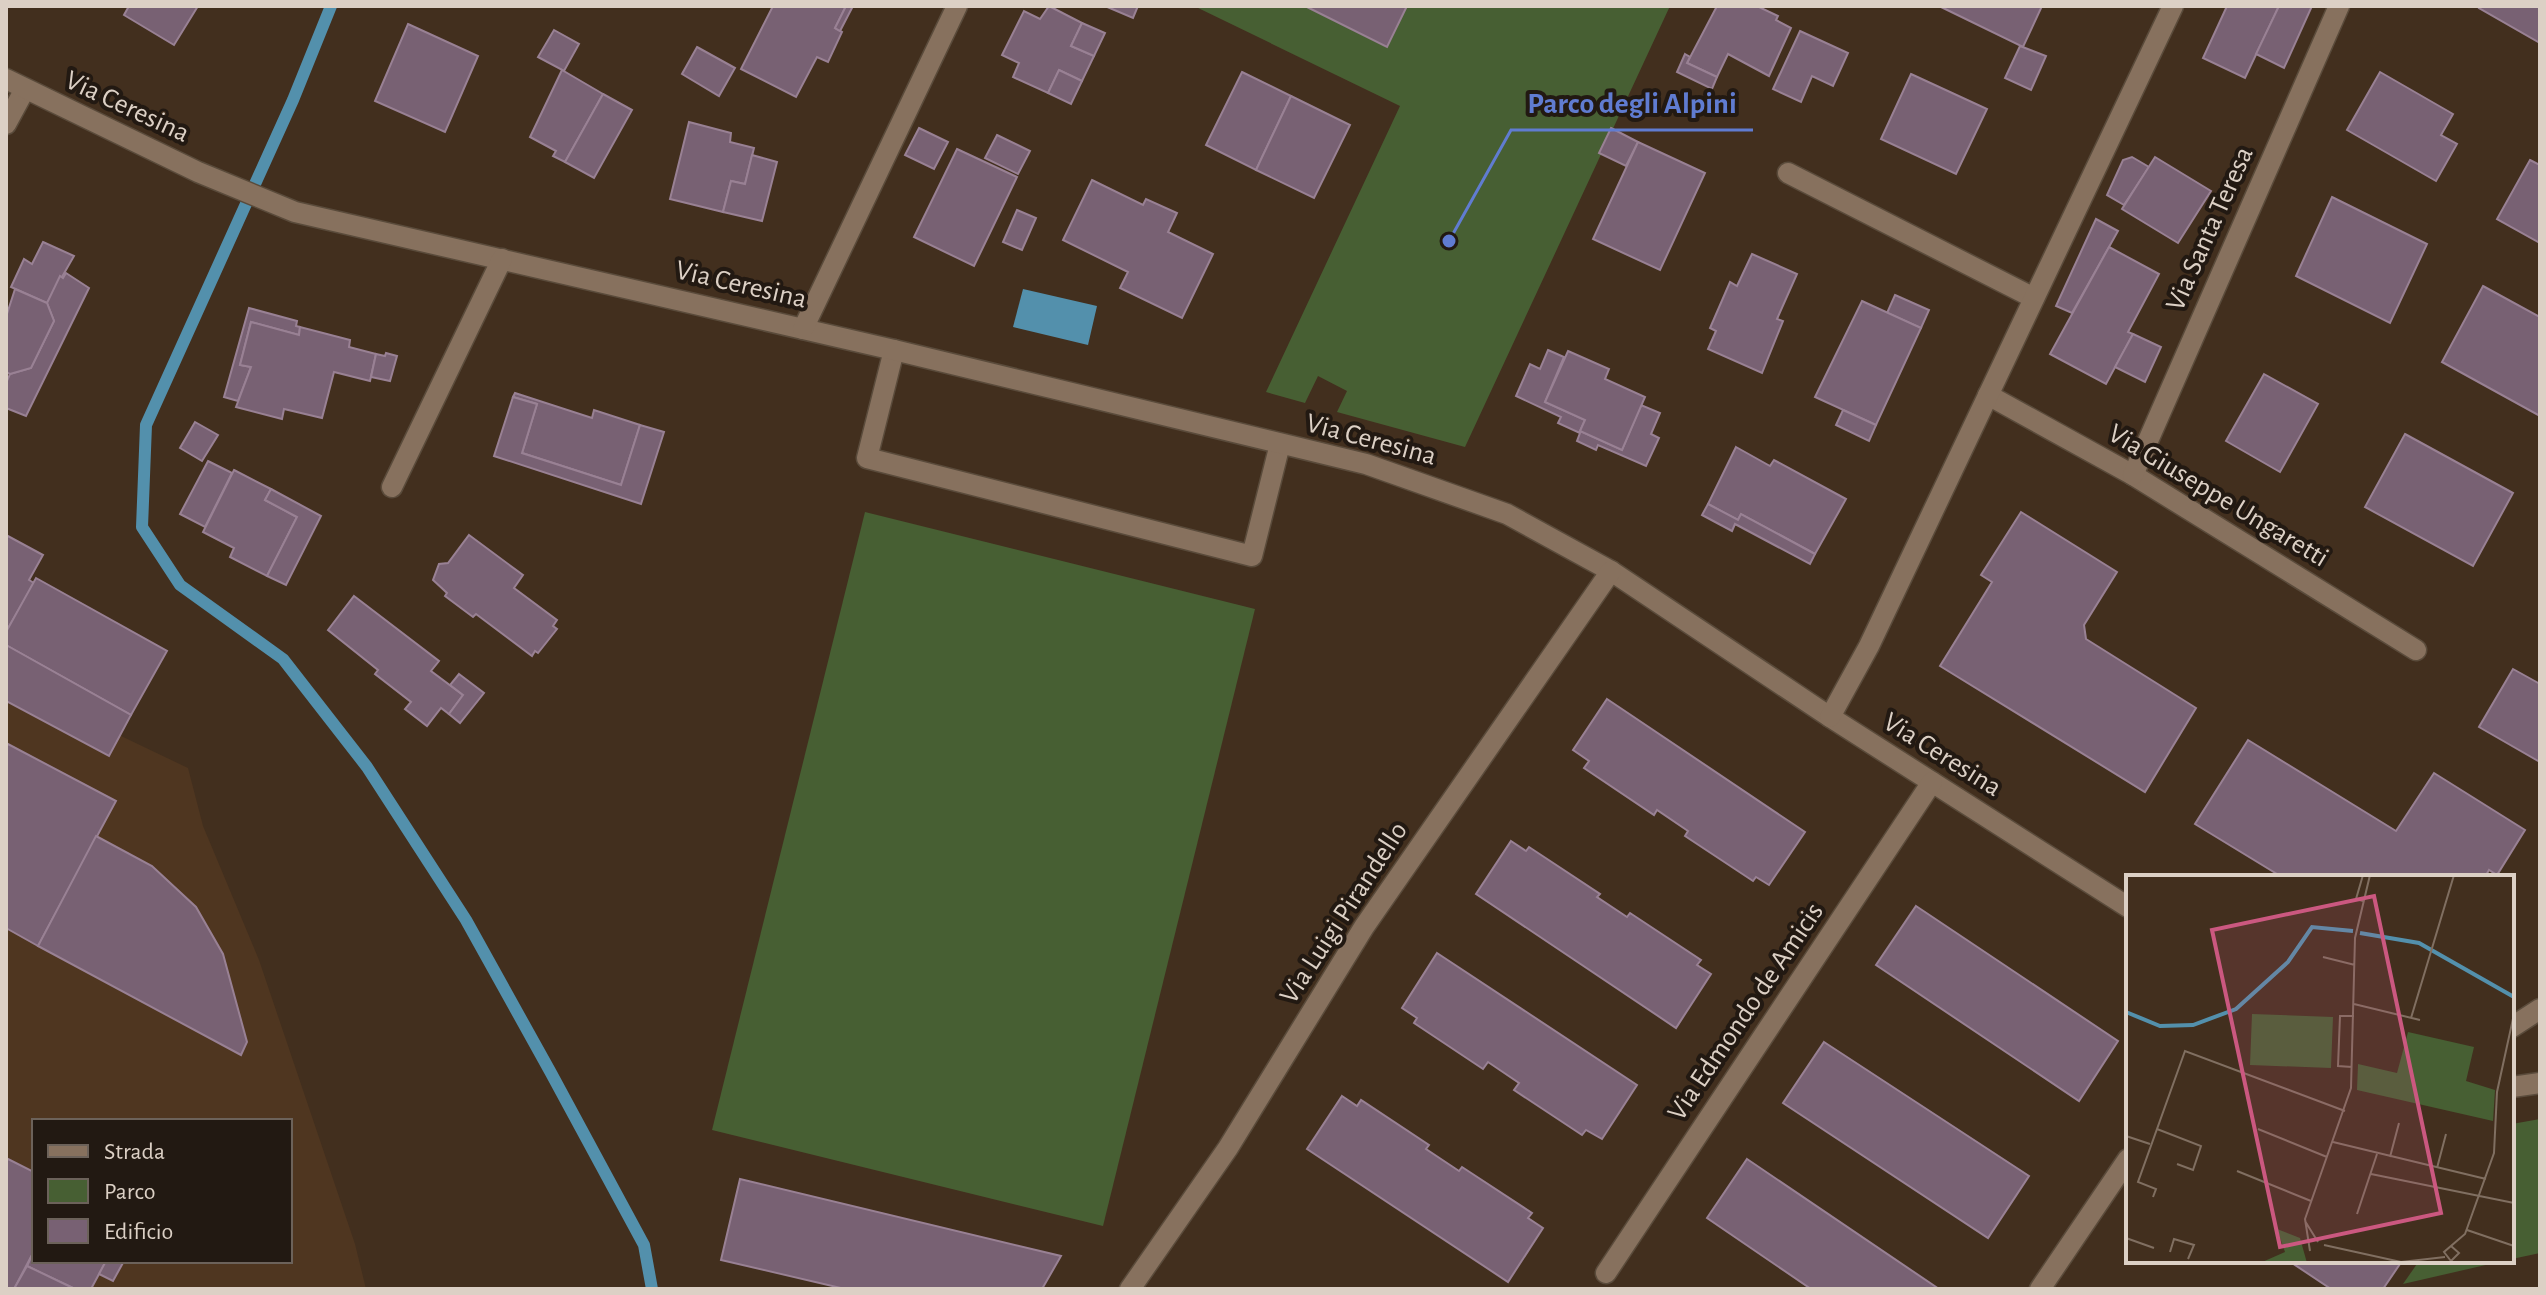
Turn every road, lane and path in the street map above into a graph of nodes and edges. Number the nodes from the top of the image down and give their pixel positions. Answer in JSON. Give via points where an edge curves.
{"nodes":[{"id":1,"x":957,"y":6,"type":"edge"},
{"id":2,"x":2173,"y":6,"type":"edge"},
{"id":3,"x":2339,"y":6,"type":"edge"},
{"id":4,"x":6,"y":79,"type":"edge"},
{"id":5,"x":25,"y":89,"type":"junction"},
{"id":6,"x":6,"y":124,"type":"edge"},
{"id":7,"x":1788,"y":173,"type":"dead end"},
{"id":8,"x":502,"y":259,"type":"junction"},
{"id":9,"x":2034,"y":298,"type":"junction"},
{"id":10,"x":803,"y":329,"type":"junction"},
{"id":11,"x":894,"y":350,"type":"junction"},
{"id":12,"x":1988,"y":395,"type":"junction"},
{"id":13,"x":1280,"y":444,"type":"junction"},
{"id":14,"x":2133,"y":475,"type":"junction"},
{"id":15,"x":392,"y":487,"type":"dead end"},
{"id":16,"x":1611,"y":571,"type":"junction"},
{"id":17,"x":2416,"y":650,"type":"dead end"},
{"id":18,"x":1830,"y":717,"type":"junction"},
{"id":19,"x":1932,"y":782,"type":"junction"},
{"id":20,"x":2126,"y":906,"type":"edge"},
{"id":21,"x":2540,"y":1009,"type":"edge"},
{"id":22,"x":2514,"y":1026,"type":"edge"},
{"id":23,"x":2540,"y":1083,"type":"edge"},
{"id":24,"x":2514,"y":1087,"type":"edge"},
{"id":25,"x":2126,"y":1162,"type":"edge"},
{"id":26,"x":1606,"y":1273,"type":"dead end"},
{"id":27,"x":1130,"y":1289,"type":"edge"},
{"id":28,"x":2040,"y":1289,"type":"edge"}],
"edges":[{"from":1,"to":10,"type":"street"},
{"from":2,"to":9,"type":"street"},
{"from":3,"to":14,"type":"street","name":"Via Santa Teresa"},
{"from":4,"to":5,"type":"street","name":"Via Ceresina"},
{"from":5,"to":6,"type":"street"},
{"from":5,"to":8,"type":"street","name":"Via Ceresina","via":[[273,205]]},
{"from":7,"to":9,"type":"street"},
{"from":8,"to":10,"type":"street","name":"Via Ceresina"},
{"from":8,"to":15,"type":"street"},
{"from":9,"to":12,"type":"street"},
{"from":10,"to":11,"type":"street","name":"Via Ceresina"},
{"from":11,"to":13,"type":"street","name":"Via Ceresina"},
{"from":11,"to":13,"type":"street","via":[[867,458],[1252,556]]},
{"from":12,"to":14,"type":"street","name":"Via Giuseppe Ungaretti"},
{"from":12,"to":18,"type":"street"},
{"from":13,"to":16,"type":"street","name":"Via Ceresina","via":[[1443,488],[1507,514]]},
{"from":14,"to":17,"type":"street","name":"Via Giuseppe Ungaretti"},
{"from":16,"to":18,"type":"street","name":"Via Ceresina"},
{"from":16,"to":27,"type":"street","name":"Via Luigi Pirandello","via":[[1364,927],[1228,1148]]},
{"from":18,"to":19,"type":"street","name":"Via Ceresina"},
{"from":19,"to":20,"type":"street","name":"Via Ceresina"},
{"from":19,"to":26,"type":"street","name":"Via Edmondo de Amicis"},
{"from":21,"to":22,"type":"street"},
{"from":23,"to":24,"type":"street"},
{"from":25,"to":28,"type":"street"}]}
